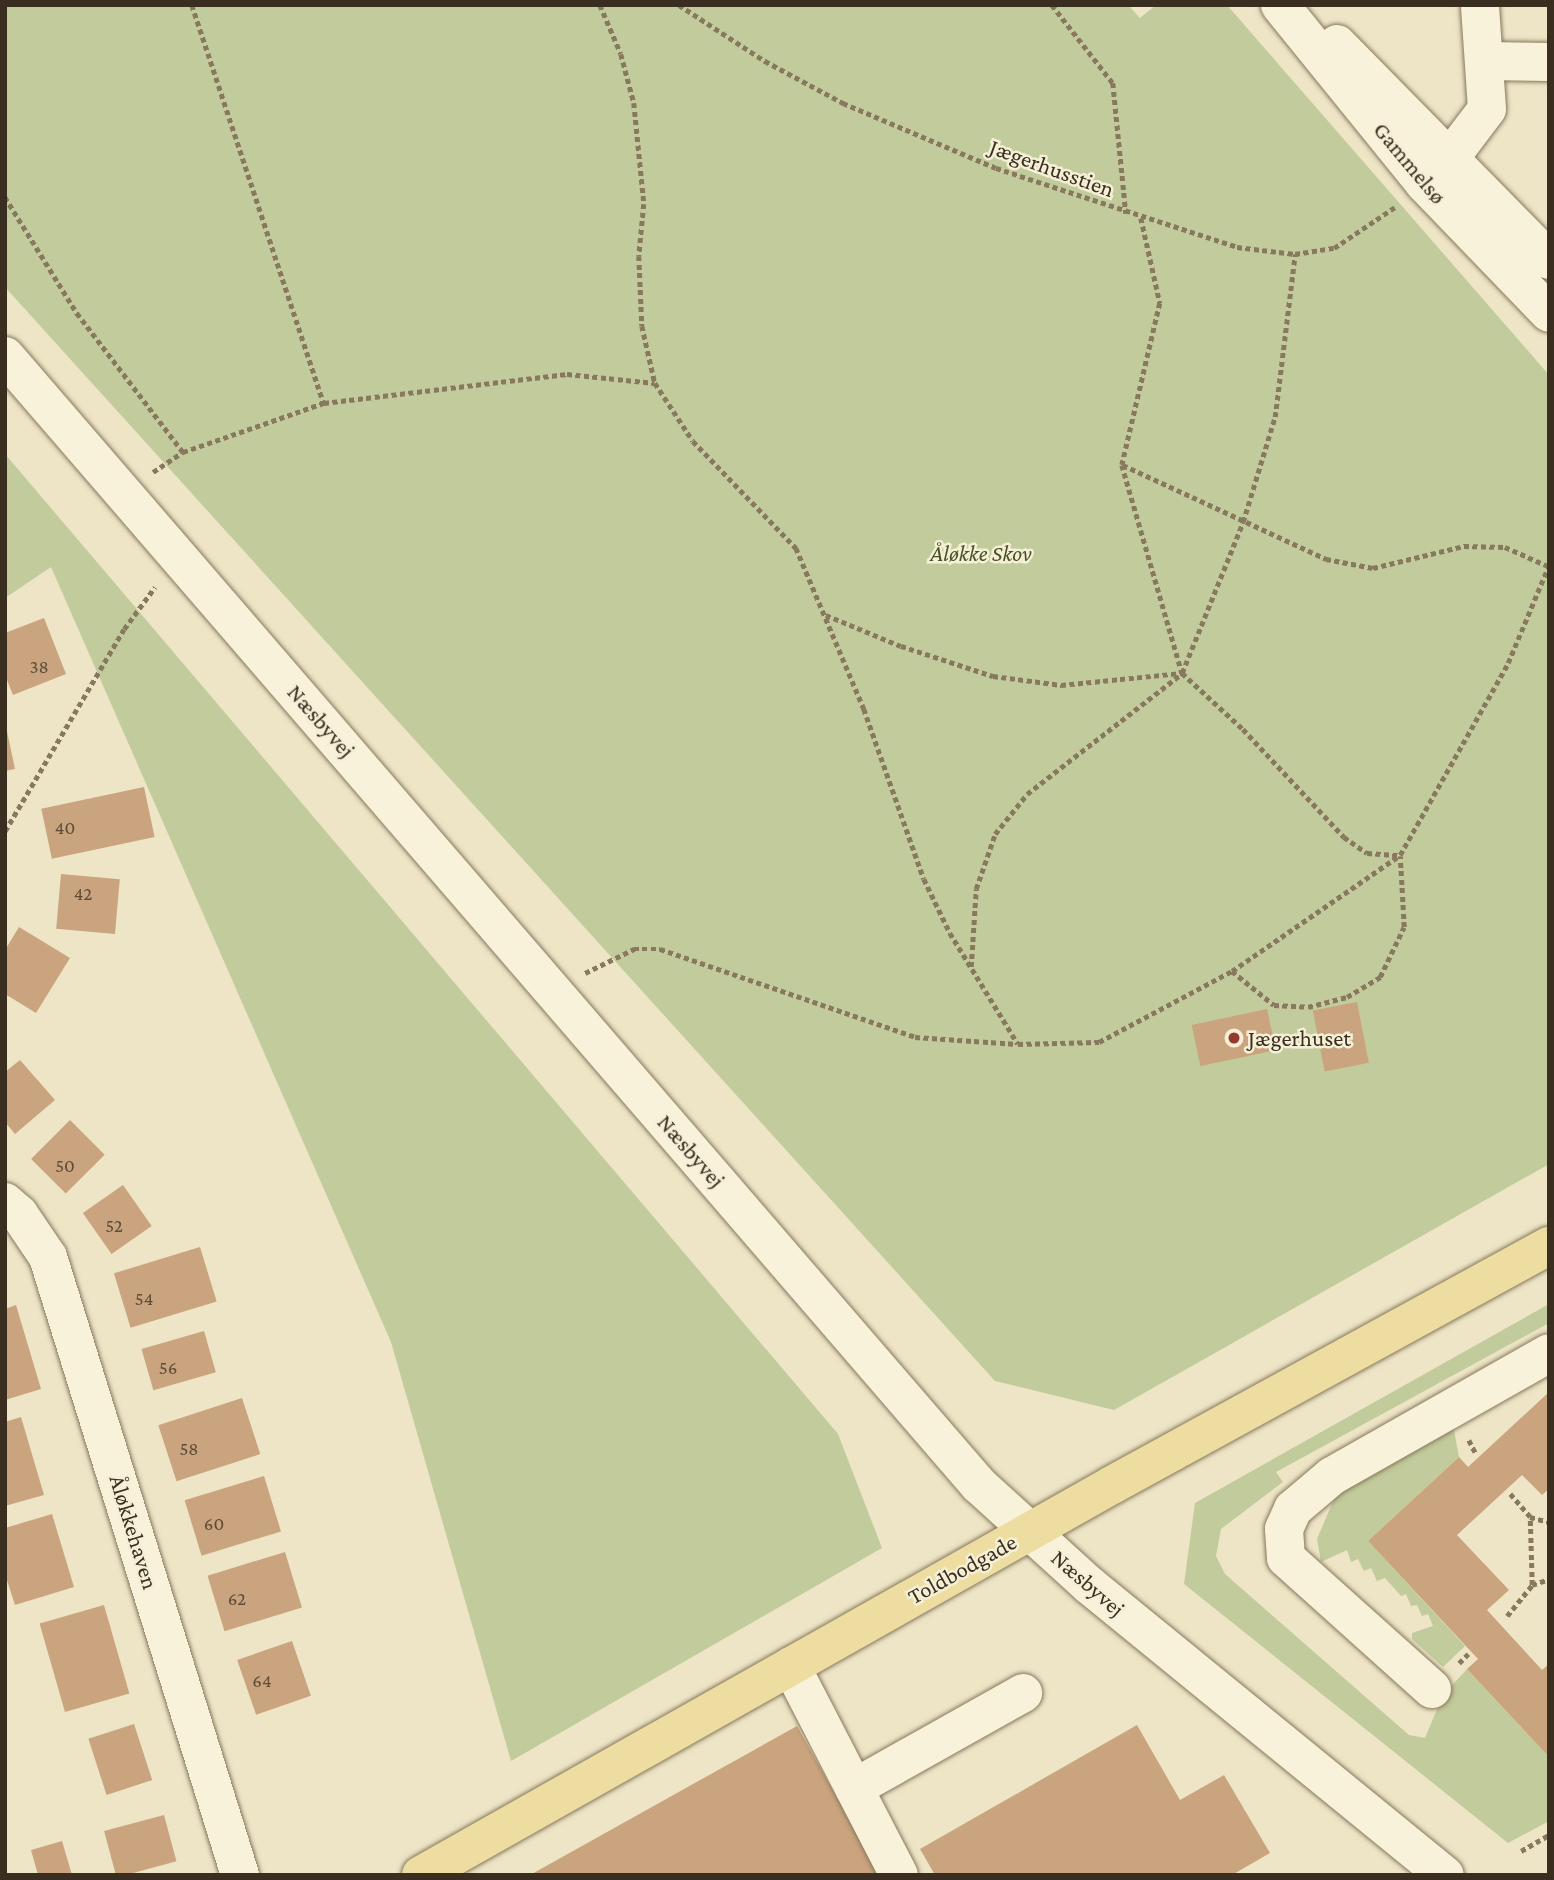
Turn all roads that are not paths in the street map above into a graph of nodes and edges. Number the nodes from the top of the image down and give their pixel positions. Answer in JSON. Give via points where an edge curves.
{"nodes":[{"id":1,"x":1280,"y":5,"type":"edge"},
{"id":2,"x":1296,"y":5,"type":"edge"},
{"id":3,"x":1480,"y":5,"type":"edge"},
{"id":4,"x":1486,"y":61,"type":"junction"},
{"id":5,"x":1549,"y":62,"type":"edge"},
{"id":6,"x":1437,"y":170,"type":"junction"},
{"id":7,"x":1549,"y":260,"type":"edge"},
{"id":8,"x":1549,"y":313,"type":"edge"},
{"id":9,"x":5,"y":356,"type":"edge"},
{"id":10,"x":5,"y":1202,"type":"edge"},
{"id":11,"x":1549,"y":1236,"type":"edge"},
{"id":12,"x":1549,"y":1246,"type":"edge"},
{"id":13,"x":1506,"y":1266,"type":"junction"},
{"id":14,"x":1549,"y":1353,"type":"edge"},
{"id":15,"x":1029,"y":1531,"type":"junction"},
{"id":16,"x":791,"y":1666,"type":"junction"},
{"id":17,"x":1432,"y":1689,"type":"dead end"},
{"id":18,"x":1023,"y":1693,"type":"dead end"},
{"id":19,"x":854,"y":1788,"type":"junction"},
{"id":20,"x":240,"y":1875,"type":"edge"},
{"id":21,"x":421,"y":1875,"type":"edge"},
{"id":22,"x":899,"y":1875,"type":"edge"},
{"id":23,"x":1445,"y":1875,"type":"edge"}],
"edges":[{"from":1,"to":6,"type":"street","name":"Gammelsø"},
{"from":2,"to":6,"type":"street","name":"Gammelsø"},
{"from":3,"to":4,"type":"street"},
{"from":4,"to":5,"type":"street"},
{"from":4,"to":6,"type":"street","via":[[1487,109]]},
{"from":6,"to":7,"type":"street","name":"Gammelsø"},
{"from":6,"to":8,"type":"street","name":"Gammelsø"},
{"from":9,"to":15,"type":"street","name":"Næsbyvej","via":[[979,1485]]},
{"from":10,"to":20,"type":"street","name":"Åløkkehaven","via":[[48,1257]]},
{"from":11,"to":13,"type":"main road","name":"Toldbodgade"},
{"from":12,"to":13,"type":"main road","name":"Toldbodgade"},
{"from":13,"to":15,"type":"main road","name":"Toldbodgade"},
{"from":14,"to":17,"type":"street","via":[[1332,1476],[1293,1509],[1283,1529],[1286,1558]]},
{"from":15,"to":16,"type":"main road","name":"Toldbodgade"},
{"from":15,"to":23,"type":"street","name":"Næsbyvej"},
{"from":16,"to":19,"type":"street"},
{"from":16,"to":21,"type":"main road","name":"Toldbodgade"},
{"from":18,"to":19,"type":"street"},
{"from":19,"to":22,"type":"street"}]}
